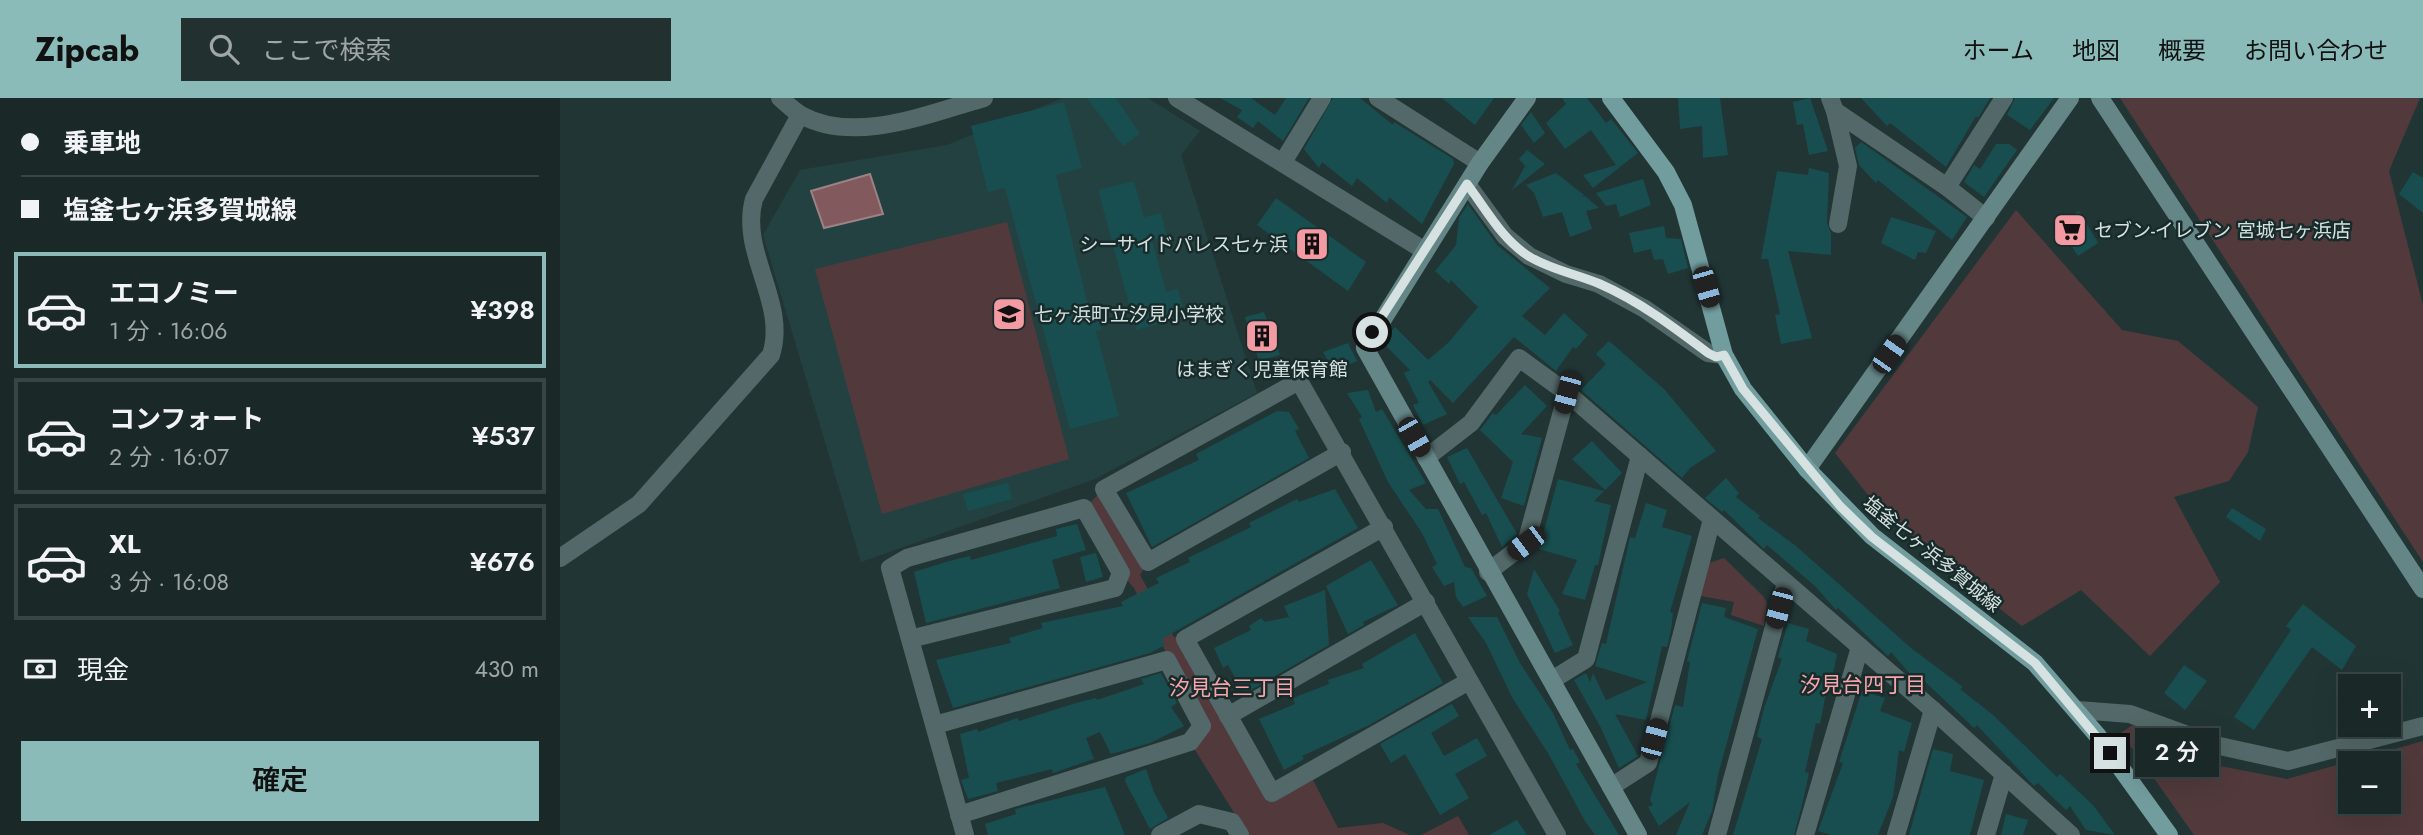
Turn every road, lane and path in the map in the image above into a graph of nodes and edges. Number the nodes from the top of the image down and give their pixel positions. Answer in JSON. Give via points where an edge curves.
{"nodes":[{"id":1,"x":780,"y":98,"type":"edge"},
{"id":2,"x":984,"y":98,"type":"edge"},
{"id":3,"x":1322,"y":98,"type":"edge"},
{"id":4,"x":1378,"y":98,"type":"edge"},
{"id":5,"x":1527,"y":98,"type":"edge"},
{"id":6,"x":1611,"y":98,"type":"edge"},
{"id":7,"x":2004,"y":98,"type":"edge"},
{"id":8,"x":2070,"y":98,"type":"edge"},
{"id":9,"x":2100,"y":98,"type":"edge"},
{"id":10,"x":1187,"y":101,"type":"edge"},
{"id":11,"x":1833,"y":105,"type":"edge"},
{"id":12,"x":800,"y":115,"type":"junction"},
{"id":13,"x":1283,"y":162,"type":"junction"},
{"id":14,"x":1480,"y":163,"type":"junction"},
{"id":15,"x":1467,"y":184,"type":"junction"},
{"id":16,"x":1947,"y":187,"type":"junction"},
{"id":17,"x":1986,"y":218,"type":"junction"},
{"id":18,"x":1839,"y":224,"type":"dead end"},
{"id":19,"x":1424,"y":251,"type":"junction"},
{"id":20,"x":1724,"y":355,"type":"junction"},
{"id":21,"x":1567,"y":393,"type":"junction"},
{"id":22,"x":1342,"y":453,"type":"junction"},
{"id":23,"x":1640,"y":456,"type":"junction"},
{"id":24,"x":1426,"y":458,"type":"junction"},
{"id":25,"x":1807,"y":469,"type":"junction"},
{"id":26,"x":1712,"y":519,"type":"junction"},
{"id":27,"x":1384,"y":527,"type":"junction"},
{"id":28,"x":560,"y":558,"type":"edge"},
{"id":29,"x":1489,"y":572,"type":"junction"},
{"id":30,"x":1786,"y":583,"type":"junction"},
{"id":31,"x":2423,"y":589,"type":"edge"},
{"id":32,"x":1426,"y":602,"type":"junction"},
{"id":33,"x":910,"y":639,"type":"junction"},
{"id":34,"x":1860,"y":647,"type":"junction"},
{"id":35,"x":1552,"y":680,"type":"junction"},
{"id":36,"x":1469,"y":681,"type":"junction"},
{"id":37,"x":1933,"y":710,"type":"junction"},
{"id":38,"x":2078,"y":710,"type":"junction"},
{"id":39,"x":1228,"y":716,"type":"junction"},
{"id":40,"x":934,"y":725,"type":"junction"},
{"id":41,"x":2423,"y":726,"type":"edge"},
{"id":42,"x":2004,"y":774,"type":"junction"},
{"id":43,"x":1611,"y":787,"type":"junction"},
{"id":44,"x":959,"y":815,"type":"junction"},
{"id":45,"x":965,"y":835,"type":"edge"},
{"id":46,"x":1160,"y":835,"type":"edge"},
{"id":47,"x":1240,"y":835,"type":"edge"},
{"id":48,"x":1556,"y":835,"type":"edge"},
{"id":49,"x":1638,"y":835,"type":"edge"},
{"id":50,"x":1717,"y":835,"type":"edge"},
{"id":51,"x":1805,"y":835,"type":"edge"},
{"id":52,"x":1896,"y":835,"type":"edge"},
{"id":53,"x":1986,"y":835,"type":"edge"},
{"id":54,"x":2071,"y":835,"type":"edge"},
{"id":55,"x":2169,"y":835,"type":"edge"}],
"edges":[{"from":1,"to":12,"type":"street"},
{"from":2,"to":12,"type":"street","via":[[845,128]]},
{"from":3,"to":13,"type":"street"},
{"from":4,"to":14,"type":"street"},
{"from":5,"to":14,"type":"street"},
{"from":6,"to":20,"type":"main road","name":"塩釜七ヶ浜多賀城線","via":[[1667,172],[1683,205]]},
{"from":7,"to":16,"type":"street"},
{"from":8,"to":17,"type":"street"},
{"from":9,"to":31,"type":"street"},
{"from":10,"to":13,"type":"street"},
{"from":11,"to":16,"type":"street"},
{"from":11,"to":18,"type":"street","via":[[1848,166]]},
{"from":12,"to":28,"type":"street","via":[[750,214],[750,234],[775,321],[771,355],[639,504]]},
{"from":13,"to":19,"type":"street"},
{"from":14,"to":15,"type":"street"},
{"from":15,"to":19,"type":"street"},
{"from":15,"to":20,"type":"street","via":[[1505,236],[1529,256],[1600,284],[1708,353]]},
{"from":16,"to":17,"type":"street"},
{"from":17,"to":25,"type":"street"},
{"from":19,"to":24,"type":"street","via":[[1365,348]]},
{"from":20,"to":25,"type":"main road","name":"塩釜七ヶ浜多賀城線","via":[[1743,389]]},
{"from":21,"to":23,"type":"street"},
{"from":21,"to":24,"type":"street","via":[[1519,358],[1471,423]]},
{"from":21,"to":29,"type":"street","via":[[1526,543]]},
{"from":22,"to":22,"type":"street","via":[[1148,562],[1104,489],[1299,381]]},
{"from":22,"to":27,"type":"street"},
{"from":23,"to":26,"type":"street"},
{"from":23,"to":35,"type":"street","via":[[1586,659]]},
{"from":24,"to":29,"type":"street"},
{"from":25,"to":38,"type":"main road","name":"塩釜七ヶ浜多賀城線","via":[[1872,537],[2035,663]]},
{"from":26,"to":30,"type":"street"},
{"from":26,"to":43,"type":"street","via":[[1648,764]]},
{"from":27,"to":32,"type":"street"},
{"from":27,"to":39,"type":"street","via":[[1185,639]]},
{"from":29,"to":35,"type":"street"},
{"from":30,"to":34,"type":"street"},
{"from":30,"to":50,"type":"street"},
{"from":32,"to":36,"type":"street"},
{"from":32,"to":39,"type":"street"},
{"from":33,"to":33,"type":"street","via":[[890,568],[907,558],[1084,508],[1121,573],[1115,588]]},
{"from":33,"to":40,"type":"street"},
{"from":34,"to":37,"type":"street"},
{"from":34,"to":51,"type":"street"},
{"from":35,"to":43,"type":"street"},
{"from":36,"to":39,"type":"street","via":[[1272,793]]},
{"from":36,"to":48,"type":"street"},
{"from":37,"to":42,"type":"street"},
{"from":37,"to":52,"type":"street"},
{"from":38,"to":41,"type":"street","via":[[2130,714],[2215,745],[2288,761]]},
{"from":38,"to":55,"type":"main road","name":"塩釜七ヶ浜多賀城線"},
{"from":40,"to":44,"type":"street"},
{"from":40,"to":44,"type":"street","via":[[1167,660],[1202,726],[1190,742]]},
{"from":42,"to":53,"type":"street"},
{"from":42,"to":54,"type":"street"},
{"from":43,"to":49,"type":"street"},
{"from":44,"to":45,"type":"street"},
{"from":46,"to":47,"type":"street","via":[[1199,814],[1232,822]]}]}
